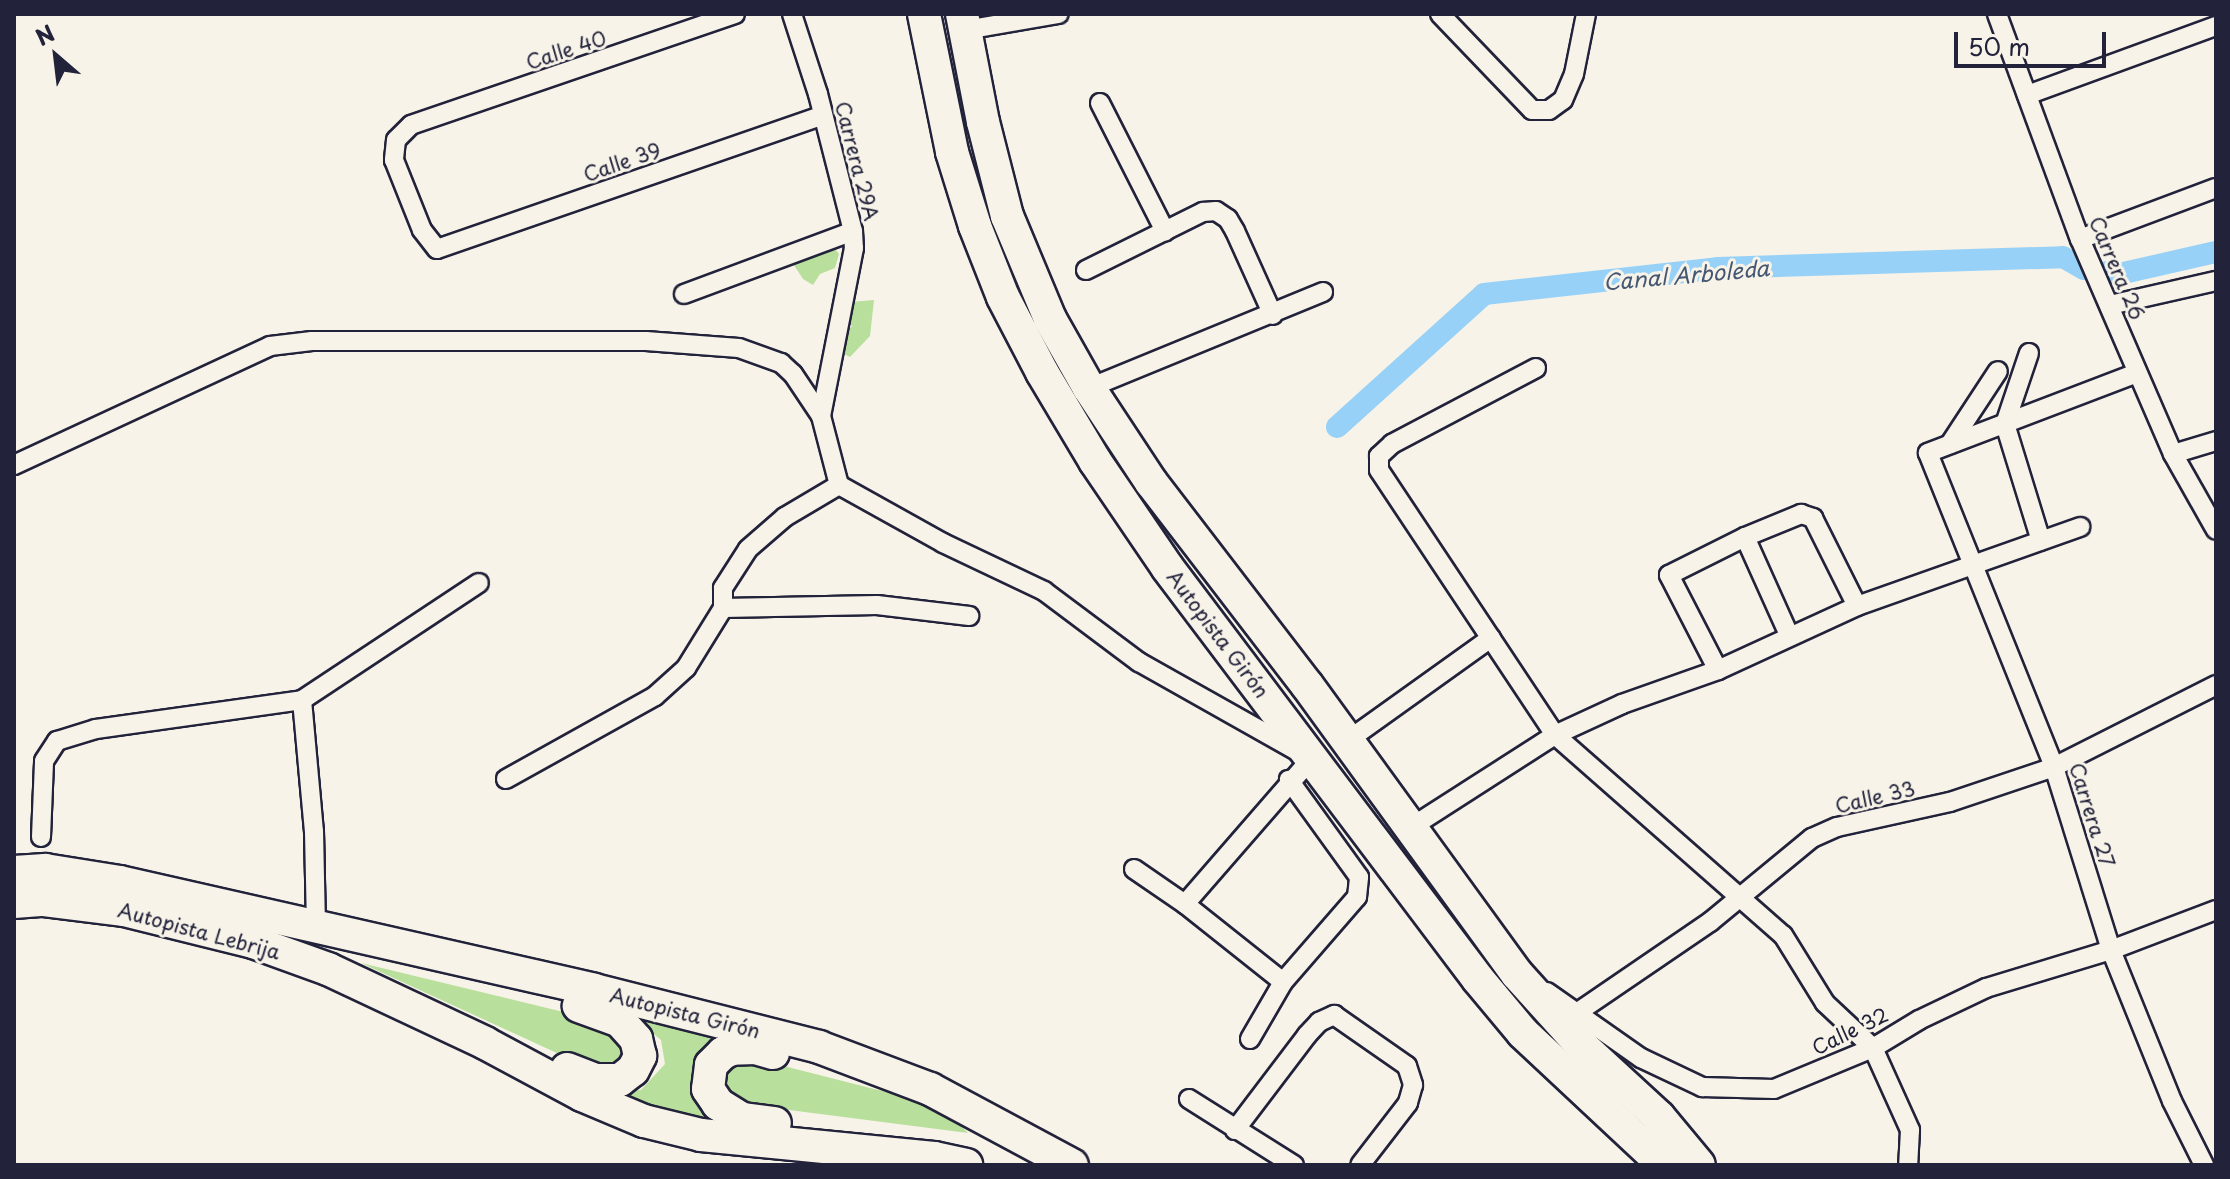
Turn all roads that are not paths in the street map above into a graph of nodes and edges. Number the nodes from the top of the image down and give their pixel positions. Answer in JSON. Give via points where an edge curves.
{"nodes":[{"id":1,"x":735,"y":14,"type":"edge"},
{"id":2,"x":792,"y":14,"type":"edge"},
{"id":3,"x":924,"y":14,"type":"edge"},
{"id":4,"x":1059,"y":14,"type":"edge"},
{"id":5,"x":1440,"y":14,"type":"edge"},
{"id":6,"x":1586,"y":14,"type":"edge"},
{"id":7,"x":1997,"y":14,"type":"edge"},
{"id":8,"x":964,"y":22,"type":"edge"},
{"id":9,"x":2216,"y":26,"type":"edge"},
{"id":10,"x":2027,"y":95,"type":"junction"},
{"id":11,"x":1100,"y":103,"type":"dead end"},
{"id":12,"x":822,"y":116,"type":"junction"},
{"id":13,"x":2216,"y":188,"type":"edge"},
{"id":14,"x":853,"y":231,"type":"junction"},
{"id":15,"x":1165,"y":231,"type":"junction"},
{"id":16,"x":2080,"y":239,"type":"junction"},
{"id":17,"x":437,"y":249,"type":"joint"},
{"id":18,"x":1086,"y":270,"type":"dead end"},
{"id":19,"x":2216,"y":281,"type":"edge"},
{"id":20,"x":1323,"y":292,"type":"dead end"},
{"id":21,"x":684,"y":294,"type":"dead end"},
{"id":22,"x":2110,"y":305,"type":"junction"},
{"id":23,"x":1273,"y":315,"type":"junction"},
{"id":24,"x":2029,"y":353,"type":"dead end"},
{"id":25,"x":1536,"y":368,"type":"dead end"},
{"id":26,"x":1998,"y":371,"type":"dead end"},
{"id":27,"x":2137,"y":373,"type":"junction"},
{"id":28,"x":1089,"y":388,"type":"junction"},
{"id":29,"x":821,"y":416,"type":"junction"},
{"id":30,"x":2005,"y":424,"type":"junction"},
{"id":31,"x":2216,"y":441,"type":"edge"},
{"id":32,"x":1950,"y":444,"type":"junction"},
{"id":33,"x":2173,"y":454,"type":"junction"},
{"id":34,"x":14,"y":465,"type":"edge"},
{"id":35,"x":839,"y":485,"type":"junction"},
{"id":36,"x":2080,"y":527,"type":"dead end"},
{"id":37,"x":2216,"y":530,"type":"edge"},
{"id":38,"x":1745,"y":537,"type":"junction"},
{"id":39,"x":2041,"y":541,"type":"junction"},
{"id":40,"x":1973,"y":565,"type":"junction"},
{"id":41,"x":479,"y":583,"type":"dead end"},
{"id":42,"x":1857,"y":606,"type":"junction"},
{"id":43,"x":723,"y":608,"type":"junction"},
{"id":44,"x":969,"y":616,"type":"dead end"},
{"id":45,"x":1789,"y":635,"type":"junction"},
{"id":46,"x":1491,"y":638,"type":"junction"},
{"id":47,"x":1718,"y":670,"type":"junction"},
{"id":48,"x":2216,"y":685,"type":"edge"},
{"id":49,"x":302,"y":700,"type":"junction"},
{"id":50,"x":1555,"y":735,"type":"junction"},
{"id":51,"x":1347,"y":741,"type":"junction"},
{"id":52,"x":2054,"y":767,"type":"junction"},
{"id":53,"x":1300,"y":769,"type":"junction"},
{"id":54,"x":506,"y":779,"type":"dead end"},
{"id":55,"x":1410,"y":828,"type":"junction"},
{"id":56,"x":41,"y":837,"type":"dead end"},
{"id":57,"x":1134,"y":869,"type":"dead end"},
{"id":58,"x":14,"y":872,"type":"edge"},
{"id":59,"x":1740,"y":898,"type":"junction"},
{"id":60,"x":14,"y":902,"type":"edge"},
{"id":61,"x":1185,"y":904,"type":"junction"},
{"id":62,"x":2216,"y":910,"type":"edge"},
{"id":63,"x":316,"y":927,"type":"junction"},
{"id":64,"x":371,"y":939,"type":"junction"},
{"id":65,"x":2111,"y":950,"type":"junction"},
{"id":66,"x":1517,"y":974,"type":"junction"},
{"id":67,"x":1283,"y":982,"type":"junction"},
{"id":68,"x":376,"y":992,"type":"junction"},
{"id":69,"x":1578,"y":1012,"type":"junction"},
{"id":70,"x":1250,"y":1039,"type":"dead end"},
{"id":71,"x":1873,"y":1048,"type":"junction"},
{"id":72,"x":909,"y":1081,"type":"junction"},
{"id":73,"x":1189,"y":1099,"type":"dead end"},
{"id":74,"x":1235,"y":1130,"type":"junction"},
{"id":75,"x":966,"y":1165,"type":"edge"},
{"id":76,"x":991,"y":1165,"type":"edge"},
{"id":77,"x":1072,"y":1165,"type":"edge"},
{"id":78,"x":1294,"y":1165,"type":"edge"},
{"id":79,"x":1360,"y":1165,"type":"edge"},
{"id":80,"x":1664,"y":1165,"type":"edge"},
{"id":81,"x":1699,"y":1165,"type":"edge"},
{"id":82,"x":1908,"y":1165,"type":"edge"},
{"id":83,"x":2204,"y":1165,"type":"edge"}],
"edges":[{"from":1,"to":17,"type":"street","name":"Calle 40","via":[[411,125],[396,140],[394,160],[422,230]]},
{"from":2,"to":12,"type":"street","name":"Carrera 29A"},
{"from":3,"to":53,"type":"highway","name":"Autopista Girón","via":[[964,195],[1003,297],[1095,461]]},
{"from":4,"to":8,"type":"street"},
{"from":5,"to":6,"type":"street","via":[[1532,110],[1549,110],[1563,100]]},
{"from":7,"to":10,"type":"street","name":"Carrera 26"},
{"from":8,"to":28,"type":"highway","name":"Autopista Girón","via":[[1007,216],[1050,319]]},
{"from":9,"to":10,"type":"street"},
{"from":10,"to":16,"type":"street","name":"Carrera 26"},
{"from":11,"to":15,"type":"street"},
{"from":12,"to":14,"type":"street","name":"Carrera 29A"},
{"from":12,"to":17,"type":"street","name":"Calle 39"},
{"from":13,"to":16,"type":"street"},
{"from":14,"to":21,"type":"street"},
{"from":14,"to":29,"type":"street","name":"Carrera 29A"},
{"from":15,"to":18,"type":"street"},
{"from":15,"to":23,"type":"street","via":[[1203,212],[1216,211],[1228,219]]},
{"from":16,"to":22,"type":"street","name":"Carrera 26"},
{"from":19,"to":22,"type":"street"},
{"from":20,"to":23,"type":"street"},
{"from":22,"to":27,"type":"street","name":"Carrera 26"},
{"from":23,"to":28,"type":"street"},
{"from":24,"to":30,"type":"street"},
{"from":25,"to":46,"type":"street","via":[[1392,444],[1377,461]]},
{"from":26,"to":32,"type":"street"},
{"from":27,"to":30,"type":"street"},
{"from":27,"to":33,"type":"street","name":"Carrera 26"},
{"from":28,"to":51,"type":"highway","name":"Autopista Girón","via":[[1151,482]]},
{"from":29,"to":34,"type":"street","via":[[781,363],[739,348],[646,341],[312,341],[270,346]]},
{"from":29,"to":35,"type":"street"},
{"from":30,"to":32,"type":"street"},
{"from":30,"to":39,"type":"street"},
{"from":31,"to":33,"type":"street"},
{"from":32,"to":40,"type":"street","name":"Carrera 27","via":[[1928,453]]},
{"from":33,"to":37,"type":"street","name":"Carrera 26"},
{"from":35,"to":43,"type":"street","via":[[785,517],[748,549],[723,588]]},
{"from":35,"to":53,"type":"street","via":[[1044,591],[1139,662]]},
{"from":36,"to":39,"type":"street"},
{"from":38,"to":42,"type":"street","via":[[1801,514],[1813,518]]},
{"from":38,"to":45,"type":"street"},
{"from":38,"to":47,"type":"street","via":[[1669,575]]},
{"from":39,"to":40,"type":"street"},
{"from":40,"to":42,"type":"street"},
{"from":40,"to":52,"type":"street","name":"Carrera 27"},
{"from":41,"to":49,"type":"street"},
{"from":42,"to":45,"type":"street"},
{"from":43,"to":44,"type":"street","via":[[877,605]]},
{"from":43,"to":54,"type":"street","via":[[686,668],[655,696]]},
{"from":45,"to":47,"type":"street"},
{"from":46,"to":50,"type":"street"},
{"from":46,"to":51,"type":"street"},
{"from":47,"to":50,"type":"street"},
{"from":48,"to":52,"type":"street","name":"Calle 33"},
{"from":49,"to":56,"type":"street","via":[[65,736],[44,761]]},
{"from":49,"to":63,"type":"street"},
{"from":50,"to":55,"type":"street"},
{"from":50,"to":59,"type":"street"},
{"from":51,"to":55,"type":"highway","name":"Autopista Girón"},
{"from":52,"to":59,"type":"street","name":"Calle 33","via":[[1950,802],[1837,827],[1812,838]]},
{"from":52,"to":65,"type":"street","name":"Carrera 27"},
{"from":53,"to":61,"type":"street"},
{"from":53,"to":67,"type":"street","via":[[1359,877],[1357,897]]},
{"from":53,"to":80,"type":"highway","name":"Autopista Girón","via":[[1523,1033]]},
{"from":55,"to":66,"type":"highway","name":"Autopista Girón"},
{"from":57,"to":61,"type":"street"},
{"from":58,"to":63,"type":"highway","name":"Autopista Lebrija","via":[[45,870],[120,882]]},
{"from":59,"to":69,"type":"street","name":"Calle 33"},
{"from":59,"to":71,"type":"street","via":[[1783,935],[1825,1003]]},
{"from":60,"to":68,"type":"highway","name":"Autopista Lebrija","via":[[44,900],[124,910],[253,942]]},
{"from":61,"to":67,"type":"street"},
{"from":62,"to":65,"type":"street","name":"Calle 32"},
{"from":63,"to":64,"type":"highway","name":"Autopista Lebrija"},
{"from":64,"to":68,"type":"highway","via":[[418,963],[608,1014],[629,1028],[640,1056],[620,1080],[596,1080],[419,998]]},
{"from":64,"to":72,"type":"highway","name":"Autopista Girón","via":[[819,1047]]},
{"from":65,"to":71,"type":"street","name":"Calle 32","via":[[1986,988]]},
{"from":65,"to":83,"type":"street","name":"Carrera 27"},
{"from":66,"to":69,"type":"street","name":"Calle 32"},
{"from":66,"to":81,"type":"highway","name":"Autopista Girón","via":[[1583,1047],[1659,1117]]},
{"from":67,"to":70,"type":"street"},
{"from":68,"to":75,"type":"highway","via":[[644,1121],[701,1135]]},
{"from":69,"to":71,"type":"street","name":"Calle 32","via":[[1641,1058],[1702,1087],[1774,1089]]},
{"from":71,"to":82,"type":"street","via":[[1910,1130]]},
{"from":72,"to":76,"type":"highway","via":[[872,1081],[756,1048],[723,1053],[708,1075],[708,1089],[718,1104],[742,1119],[963,1148]]},
{"from":72,"to":77,"type":"highway","name":"Autopista Girón"},
{"from":73,"to":74,"type":"street"},
{"from":74,"to":78,"type":"street"},
{"from":74,"to":79,"type":"street","via":[[1307,1035],[1334,1015],[1407,1066],[1413,1085],[1408,1103]]}]}
